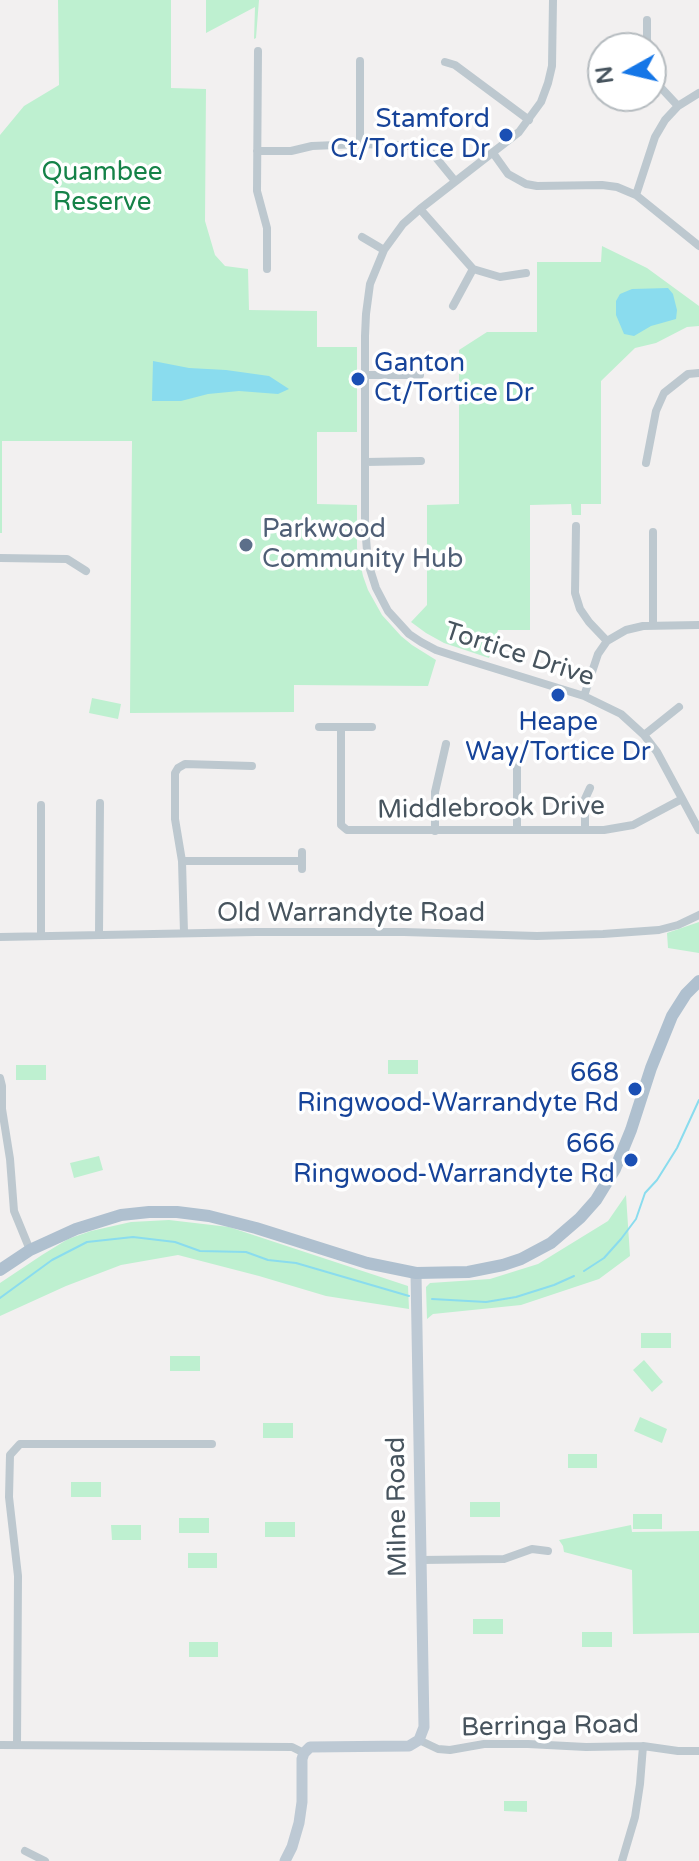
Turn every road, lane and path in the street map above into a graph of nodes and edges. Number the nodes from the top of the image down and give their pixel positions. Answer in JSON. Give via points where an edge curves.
{"nodes":[{"id":1,"x":553,"y":0,"type":"edge"},
{"id":2,"x":647,"y":20,"type":"dead end"},
{"id":3,"x":647,"y":32,"type":"edge"},
{"id":4,"x":258,"y":51,"type":"dead end"},
{"id":5,"x":360,"y":61,"type":"dead end"},
{"id":6,"x":445,"y":62,"type":"dead end"},
{"id":7,"x":699,"y":93,"type":"edge"},
{"id":8,"x":667,"y":94,"type":"edge"},
{"id":9,"x":678,"y":106,"type":"junction"},
{"id":10,"x":529,"y":120,"type":"junction"},
{"id":11,"x":360,"y":144,"type":"junction"},
{"id":12,"x":257,"y":151,"type":"junction"},
{"id":13,"x":493,"y":153,"type":"junction"},
{"id":14,"x":455,"y":181,"type":"junction"},
{"id":15,"x":636,"y":195,"type":"junction"},
{"id":16,"x":420,"y":209,"type":"junction"},
{"id":17,"x":362,"y":237,"type":"dead end"},
{"id":18,"x":699,"y":246,"type":"edge"},
{"id":19,"x":384,"y":250,"type":"junction"},
{"id":20,"x":267,"y":269,"type":"dead end"},
{"id":21,"x":473,"y":269,"type":"junction"},
{"id":22,"x":526,"y":273,"type":"dead end"},
{"id":23,"x":453,"y":306,"type":"dead end"},
{"id":24,"x":699,"y":373,"type":"edge"},
{"id":25,"x":366,"y":375,"type":"junction"},
{"id":26,"x":420,"y":375,"type":"dead end"},
{"id":27,"x":421,"y":461,"type":"dead end"},
{"id":28,"x":366,"y":462,"type":"junction"},
{"id":29,"x":646,"y":463,"type":"dead end"},
{"id":30,"x":576,"y":526,"type":"dead end"},
{"id":31,"x":653,"y":532,"type":"dead end"},
{"id":32,"x":0,"y":558,"type":"edge"},
{"id":33,"x":86,"y":571,"type":"dead end"},
{"id":34,"x":653,"y":625,"type":"junction"},
{"id":35,"x":699,"y":625,"type":"edge"},
{"id":36,"x":607,"y":641,"type":"junction"},
{"id":37,"x":584,"y":696,"type":"junction"},
{"id":38,"x":679,"y":707,"type":"dead end"},
{"id":39,"x":319,"y":727,"type":"dead end"},
{"id":40,"x":341,"y":727,"type":"junction"},
{"id":41,"x":372,"y":727,"type":"dead end"},
{"id":42,"x":644,"y":735,"type":"junction"},
{"id":43,"x":446,"y":744,"type":"dead end"},
{"id":44,"x":252,"y":766,"type":"dead end"},
{"id":45,"x":517,"y":766,"type":"dead end"},
{"id":46,"x":590,"y":788,"type":"dead end"},
{"id":47,"x":682,"y":799,"type":"junction"},
{"id":48,"x":100,"y":803,"type":"dead end"},
{"id":49,"x":41,"y":805,"type":"dead end"},
{"id":50,"x":517,"y":830,"type":"junction"},
{"id":51,"x":585,"y":830,"type":"junction"},
{"id":52,"x":699,"y":830,"type":"edge"},
{"id":53,"x":435,"y":831,"type":"junction"},
{"id":54,"x":182,"y":861,"type":"junction"},
{"id":55,"x":302,"y":861,"type":"dead end"},
{"id":56,"x":699,"y":915,"type":"edge"},
{"id":57,"x":184,"y":933,"type":"junction"},
{"id":58,"x":99,"y":934,"type":"junction"},
{"id":59,"x":41,"y":935,"type":"junction"},
{"id":60,"x":0,"y":937,"type":"edge"},
{"id":61,"x":699,"y":981,"type":"edge"},
{"id":62,"x":0,"y":1078,"type":"edge"},
{"id":63,"x":30,"y":1250,"type":"junction"},
{"id":64,"x":0,"y":1270,"type":"edge"},
{"id":65,"x":416,"y":1273,"type":"junction"},
{"id":66,"x":212,"y":1444,"type":"dead end"},
{"id":67,"x":548,"y":1551,"type":"dead end"},
{"id":68,"x":421,"y":1560,"type":"junction"},
{"id":69,"x":419,"y":1740,"type":"junction"},
{"id":70,"x":0,"y":1745,"type":"edge"},
{"id":71,"x":17,"y":1745,"type":"junction"},
{"id":72,"x":643,"y":1746,"type":"junction"},
{"id":73,"x":307,"y":1750,"type":"junction"},
{"id":74,"x":699,"y":1751,"type":"edge"},
{"id":75,"x":25,"y":1851,"type":"dead end"},
{"id":76,"x":45,"y":1861,"type":"edge"},
{"id":77,"x":285,"y":1861,"type":"edge"},
{"id":78,"x":622,"y":1861,"type":"edge"}],
"edges":[{"from":1,"to":10,"type":"street","name":"Tortice Drive","via":[[552,66]]},
{"from":2,"to":3,"type":"street"},
{"from":4,"to":12,"type":"street"},
{"from":5,"to":11,"type":"street"},
{"from":6,"to":10,"type":"street"},
{"from":7,"to":9,"type":"street"},
{"from":8,"to":9,"type":"street"},
{"from":9,"to":15,"type":"street","via":[[655,137]]},
{"from":10,"to":13,"type":"street","name":"Tortice Drive"},
{"from":11,"to":12,"type":"street"},
{"from":11,"to":14,"type":"street","via":[[418,146],[433,154]]},
{"from":12,"to":20,"type":"street"},
{"from":13,"to":14,"type":"street","name":"Tortice Drive"},
{"from":13,"to":15,"type":"street","via":[[508,174],[526,184],[602,185]]},
{"from":14,"to":16,"type":"street","name":"Tortice Drive"},
{"from":15,"to":18,"type":"street"},
{"from":16,"to":19,"type":"street","name":"Tortice Drive"},
{"from":16,"to":21,"type":"street"},
{"from":17,"to":19,"type":"street"},
{"from":19,"to":25,"type":"street","name":"Tortice Drive","via":[[367,299]]},
{"from":21,"to":22,"type":"street","via":[[500,277]]},
{"from":21,"to":23,"type":"street"},
{"from":24,"to":29,"type":"street","via":[[688,374],[664,393]]},
{"from":25,"to":26,"type":"street"},
{"from":25,"to":28,"type":"street","name":"Tortice Drive"},
{"from":27,"to":28,"type":"street"},
{"from":28,"to":37,"type":"street","name":"Tortice Drive","via":[[368,563],[388,611],[409,634],[436,650]]},
{"from":30,"to":36,"type":"street","via":[[575,593],[580,609]]},
{"from":31,"to":34,"type":"street"},
{"from":32,"to":33,"type":"street","via":[[67,559]]},
{"from":34,"to":35,"type":"street"},
{"from":34,"to":36,"type":"street","via":[[626,630]]},
{"from":36,"to":37,"type":"street"},
{"from":37,"to":42,"type":"street","name":"Tortice Drive","via":[[621,714]]},
{"from":38,"to":42,"type":"street"},
{"from":39,"to":40,"type":"street"},
{"from":40,"to":41,"type":"street"},
{"from":40,"to":53,"type":"street","name":"Middlebrook Drive","via":[[343,829]]},
{"from":42,"to":47,"type":"street","name":"Tortice Drive"},
{"from":43,"to":53,"type":"street","via":[[435,792]]},
{"from":44,"to":54,"type":"street","via":[[178,768],[175,819]]},
{"from":45,"to":50,"type":"street"},
{"from":46,"to":51,"type":"street"},
{"from":47,"to":51,"type":"street","name":"Middlebrook Drive","via":[[633,825]]},
{"from":47,"to":52,"type":"street","name":"Tortice Drive"},
{"from":48,"to":58,"type":"street"},
{"from":49,"to":59,"type":"street"},
{"from":50,"to":51,"type":"street","name":"Middlebrook Drive"},
{"from":50,"to":53,"type":"street","name":"Middlebrook Drive"},
{"from":54,"to":55,"type":"street"},
{"from":54,"to":57,"type":"street"},
{"from":56,"to":57,"type":"street","name":"Old Warrandyte Road","via":[[659,930],[603,934]]},
{"from":57,"to":58,"type":"street","name":"Old Warrandyte Road"},
{"from":58,"to":59,"type":"street","name":"Old Warrandyte Road"},
{"from":59,"to":60,"type":"street","name":"Old Warrandyte Road"},
{"from":61,"to":65,"type":"main road","via":[[672,1016],[615,1169],[580,1218],[521,1259],[468,1272]]},
{"from":62,"to":63,"type":"street","via":[[14,1211]]},
{"from":63,"to":64,"type":"main road"},
{"from":63,"to":65,"type":"main road","via":[[104,1219],[177,1212],[209,1216]]},
{"from":65,"to":68,"type":"street","name":"Milne Road"},
{"from":66,"to":71,"type":"street","via":[[20,1444],[10,1455],[18,1576]]},
{"from":67,"to":68,"type":"street","via":[[532,1549],[504,1559]]},
{"from":68,"to":69,"type":"street","name":"Milne Road","via":[[424,1727]]},
{"from":69,"to":72,"type":"street","name":"Berringa Road","via":[[450,1750],[484,1744]]},
{"from":69,"to":73,"type":"street","name":"Berringa Road","via":[[400,1748]]},
{"from":70,"to":71,"type":"street","name":"Berringa Road"},
{"from":71,"to":73,"type":"street","name":"Berringa Road"},
{"from":72,"to":74,"type":"street","name":"Berringa Road"},
{"from":72,"to":78,"type":"street","via":[[635,1817]]},
{"from":73,"to":77,"type":"street","via":[[302,1759],[301,1812]]},
{"from":75,"to":76,"type":"street"}]}
